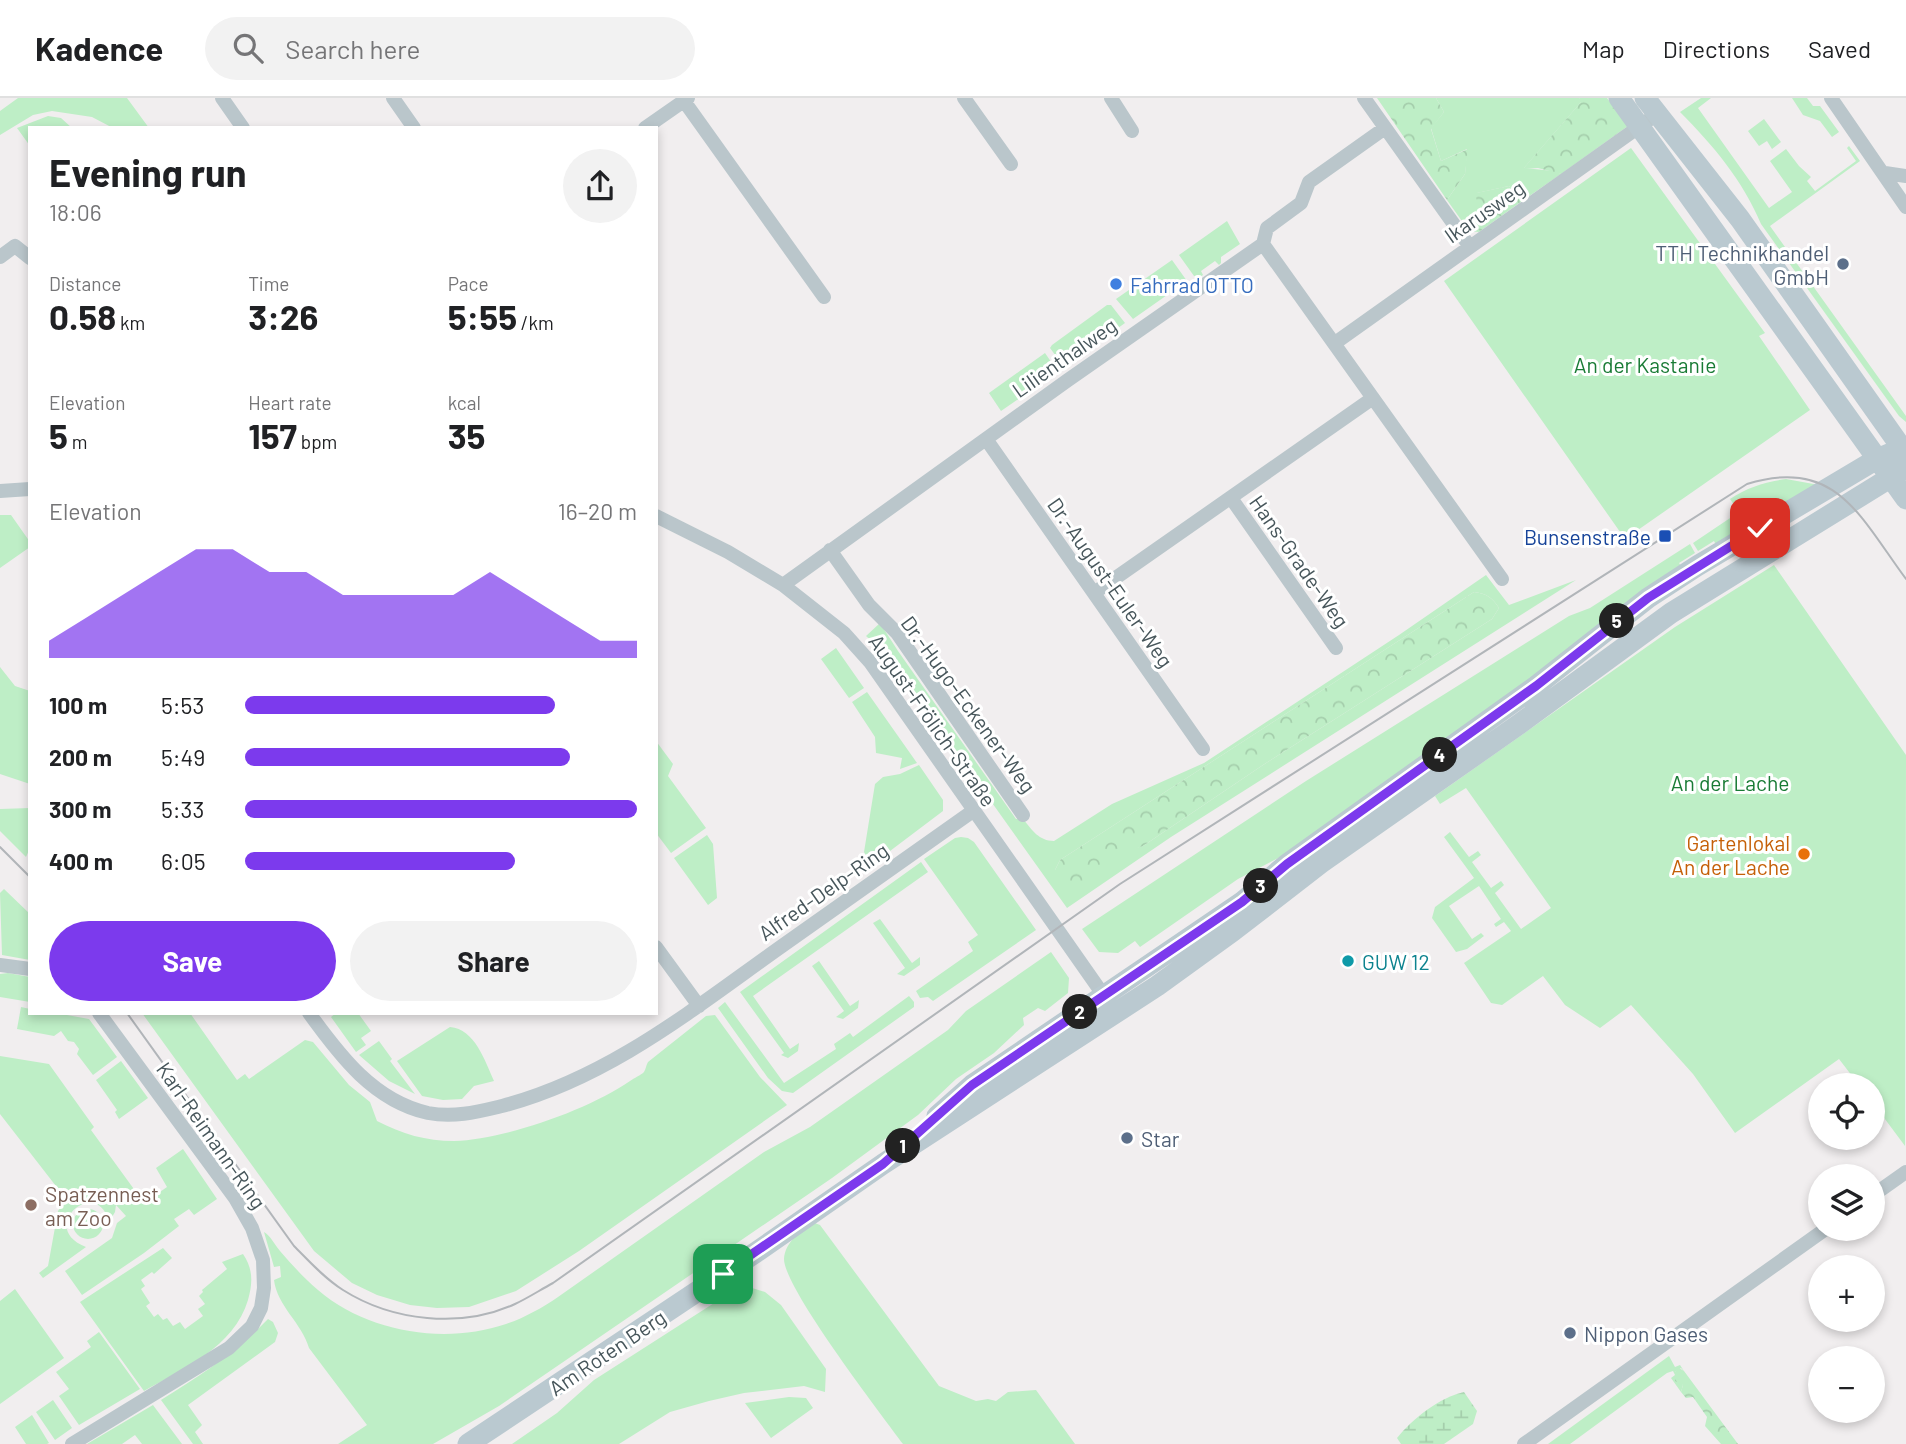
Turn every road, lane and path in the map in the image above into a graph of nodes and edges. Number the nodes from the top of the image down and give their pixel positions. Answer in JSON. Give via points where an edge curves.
{"nodes":[{"id":1,"x":222,"y":98,"type":"edge"},
{"id":2,"x":393,"y":98,"type":"edge"},
{"id":3,"x":964,"y":98,"type":"edge"},
{"id":4,"x":1111,"y":98,"type":"edge"},
{"id":5,"x":1364,"y":98,"type":"edge"},
{"id":6,"x":1619,"y":98,"type":"edge"},
{"id":7,"x":1831,"y":98,"type":"edge"},
{"id":8,"x":686,"y":99,"type":"edge"},
{"id":9,"x":1651,"y":106,"type":"edge"},
{"id":10,"x":242,"y":126,"type":"edge"},
{"id":11,"x":413,"y":126,"type":"edge"},
{"id":12,"x":648,"y":126,"type":"edge"},
{"id":13,"x":1640,"y":127,"type":"junction"},
{"id":14,"x":1385,"y":128,"type":"junction"},
{"id":15,"x":1132,"y":131,"type":"dead end"},
{"id":16,"x":1011,"y":164,"type":"dead end"},
{"id":17,"x":1885,"y":173,"type":"junction"},
{"id":18,"x":1906,"y":176,"type":"edge"},
{"id":19,"x":1906,"y":207,"type":"edge"},
{"id":20,"x":1263,"y":244,"type":"junction"},
{"id":21,"x":1470,"y":247,"type":"junction"},
{"id":22,"x":28,"y":256,"type":"edge"},
{"id":23,"x":0,"y":257,"type":"edge"},
{"id":24,"x":824,"y":298,"type":"dead end"},
{"id":25,"x":1335,"y":343,"type":"junction"},
{"id":26,"x":1373,"y":398,"type":"junction"},
{"id":27,"x":986,"y":439,"type":"junction"},
{"id":28,"x":1877,"y":459,"type":"junction"},
{"id":29,"x":1902,"y":459,"type":"edge"},
{"id":30,"x":28,"y":490,"type":"edge"},
{"id":31,"x":0,"y":491,"type":"edge"},
{"id":32,"x":1231,"y":498,"type":"junction"},
{"id":33,"x":1906,"y":499,"type":"edge"},
{"id":34,"x":658,"y":517,"type":"edge"},
{"id":35,"x":831,"y":550,"type":"junction"},
{"id":36,"x":1502,"y":579,"type":"dead end"},
{"id":37,"x":783,"y":585,"type":"junction"},
{"id":38,"x":1094,"y":593,"type":"junction"},
{"id":39,"x":1336,"y":648,"type":"dead end"},
{"id":40,"x":1203,"y":749,"type":"dead end"},
{"id":41,"x":973,"y":811,"type":"junction"},
{"id":42,"x":1023,"y":815,"type":"dead end"},
{"id":43,"x":658,"y":950,"type":"edge"},
{"id":44,"x":0,"y":965,"type":"edge"},
{"id":45,"x":28,"y":969,"type":"edge"},
{"id":46,"x":1110,"y":1004,"type":"junction"},
{"id":47,"x":699,"y":1006,"type":"junction"},
{"id":48,"x":100,"y":1015,"type":"edge"},
{"id":49,"x":311,"y":1015,"type":"edge"},
{"id":50,"x":1906,"y":1172,"type":"edge"},
{"id":51,"x":1885,"y":1187,"type":"edge"},
{"id":52,"x":1809,"y":1241,"type":"edge"},
{"id":53,"x":72,"y":1444,"type":"edge"},
{"id":54,"x":468,"y":1444,"type":"edge"},
{"id":55,"x":1524,"y":1444,"type":"edge"}],
"edges":[{"from":1,"to":10,"type":"street"},
{"from":2,"to":11,"type":"street"},
{"from":3,"to":16,"type":"street"},
{"from":4,"to":15,"type":"street"},
{"from":5,"to":14,"type":"street"},
{"from":6,"to":13,"type":"main road"},
{"from":7,"to":17,"type":"street"},
{"from":8,"to":12,"type":"street"},
{"from":8,"to":24,"type":"street"},
{"from":9,"to":13,"type":"street","name":"Ikarusweg"},
{"from":9,"to":29,"type":"main road","via":[[1770,260]]},
{"from":13,"to":21,"type":"street","name":"Ikarusweg"},
{"from":13,"to":28,"type":"main road"},
{"from":14,"to":20,"type":"street","name":"Lilienthalweg","via":[[1309,183],[1301,203],[1267,228]]},
{"from":14,"to":21,"type":"street"},
{"from":17,"to":18,"type":"street"},
{"from":17,"to":19,"type":"street"},
{"from":20,"to":25,"type":"street"},
{"from":20,"to":27,"type":"street","name":"Lilienthalweg"},
{"from":21,"to":25,"type":"street","name":"Ikarusweg"},
{"from":22,"to":23,"type":"street","via":[[15,246]]},
{"from":25,"to":26,"type":"street"},
{"from":26,"to":32,"type":"street","name":"Hans-Grade-Weg"},
{"from":26,"to":36,"type":"street"},
{"from":27,"to":35,"type":"street","name":"Lilienthalweg"},
{"from":27,"to":38,"type":"street","name":"Dr.-August-Euler-Weg"},
{"from":28,"to":29,"type":"main road","name":"Am Roten Berg"},
{"from":28,"to":46,"type":"main road","name":"Am Roten Berg","via":[[1648,598],[1536,686],[1287,864]]},
{"from":29,"to":33,"type":"main road"},
{"from":29,"to":46,"type":"main road","name":"Am Roten Berg","via":[[1671,613],[1321,863],[1233,932]]},
{"from":30,"to":31,"type":"street"},
{"from":32,"to":38,"type":"street","name":"Hans-Grade-Weg"},
{"from":32,"to":39,"type":"street","name":"Hans-Grade-Weg"},
{"from":34,"to":37,"type":"street","name":"August-Frölich-Straße"},
{"from":35,"to":37,"type":"street","name":"Lilienthalweg"},
{"from":35,"to":42,"type":"street","name":"Dr.-Hugo-Eckener-Weg","via":[[869,605],[897,633]]},
{"from":37,"to":41,"type":"street","name":"August-Frölich-Straße","via":[[844,633],[870,662]]},
{"from":38,"to":40,"type":"street","name":"Dr.-August-Euler-Weg"},
{"from":41,"to":46,"type":"street","name":"August-Frölich-Straße"},
{"from":41,"to":47,"type":"street","name":"Alfred-Delp-Ring"},
{"from":43,"to":47,"type":"street"},
{"from":44,"to":45,"type":"street"},
{"from":46,"to":54,"type":"main road","name":"Am Roten Berg","via":[[755,1253]]},
{"from":47,"to":49,"type":"street","name":"Alfred-Delp-Ring","via":[[652,1039],[580,1079],[537,1097],[453,1115],[415,1110],[373,1087],[346,1062]]},
{"from":48,"to":53,"type":"street","name":"Karl-Reimann-Ring","via":[[235,1198],[263,1260],[264,1288],[252,1326],[229,1348]]},
{"from":50,"to":51,"type":"street"},
{"from":52,"to":55,"type":"street"}]}
